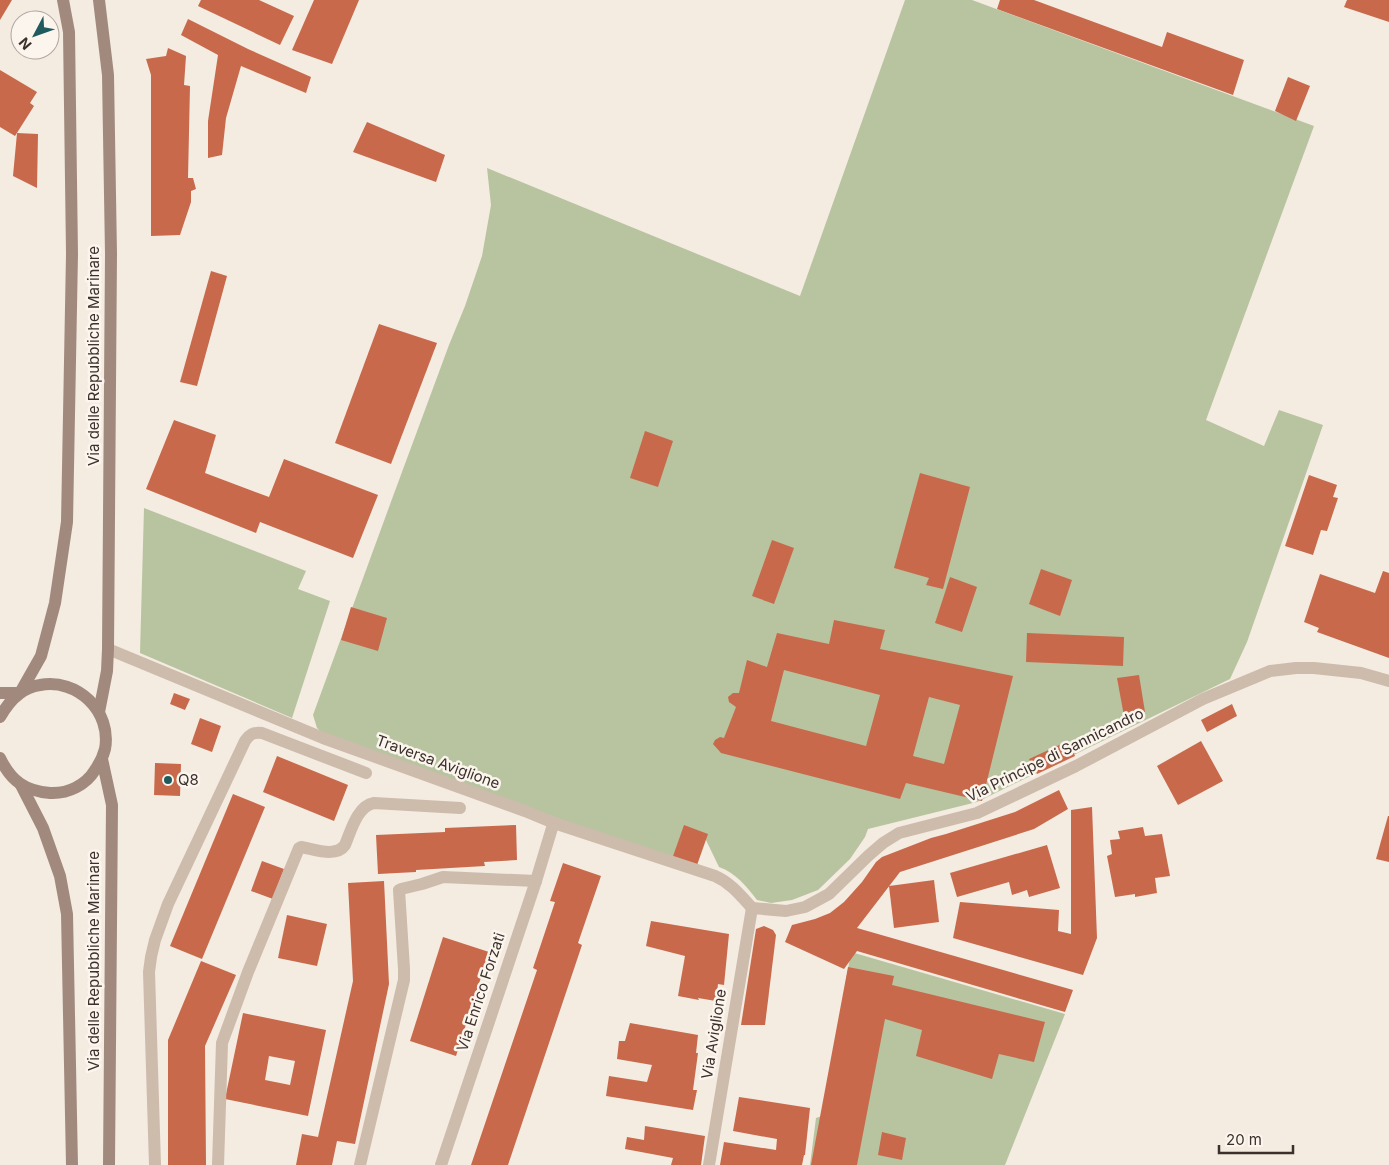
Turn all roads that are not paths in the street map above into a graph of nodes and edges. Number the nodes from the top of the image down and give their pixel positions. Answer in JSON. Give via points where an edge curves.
{"nodes":[{"id":1,"x":63,"y":0,"type":"edge"},
{"id":2,"x":99,"y":0,"type":"edge"},
{"id":3,"x":108,"y":649,"type":"junction"},
{"id":4,"x":1389,"y":681,"type":"edge"},
{"id":5,"x":0,"y":693,"type":"edge"},
{"id":6,"x":20,"y":693,"type":"junction"},
{"id":7,"x":99,"y":712,"type":"junction"},
{"id":8,"x":0,"y":717,"type":"edge"},
{"id":9,"x":0,"y":758,"type":"edge"},
{"id":10,"x":102,"y":759,"type":"junction"},
{"id":11,"x":366,"y":773,"type":"dead end"},
{"id":12,"x":0,"y":775,"type":"edge"},
{"id":13,"x":21,"y":785,"type":"junction"},
{"id":14,"x":460,"y":808,"type":"dead end"},
{"id":15,"x":552,"y":828,"type":"dead end"},
{"id":16,"x":536,"y":881,"type":"junction"},
{"id":17,"x":752,"y":908,"type":"junction"},
{"id":18,"x":72,"y":1165,"type":"edge"},
{"id":19,"x":109,"y":1165,"type":"edge"},
{"id":20,"x":154,"y":1165,"type":"edge"},
{"id":21,"x":218,"y":1165,"type":"edge"},
{"id":22,"x":360,"y":1165,"type":"edge"},
{"id":23,"x":441,"y":1165,"type":"edge"},
{"id":24,"x":709,"y":1165,"type":"edge"}],
"edges":[{"from":1,"to":6,"type":"main road","name":"Via delle Repubbliche Marinare","via":[[68,32],[72,254],[67,522],[56,604],[41,656]]},
{"from":2,"to":3,"type":"main road","name":"Via delle Repubbliche Marinare","via":[[108,76],[111,264]]},
{"from":3,"to":7,"type":"main road","name":"Via delle Repubbliche Marinare"},
{"from":3,"to":17,"type":"street","name":"Traversa Aviglione","via":[[323,738],[554,823],[715,876],[726,881]]},
{"from":4,"to":17,"type":"street","name":"Via Principe di Sannicandro","via":[[1361,673],[1314,668],[1270,671],[1203,698],[1076,766],[977,813],[899,833],[868,856],[829,894],[805,907],[786,911]]},
{"from":5,"to":6,"type":"main road"},
{"from":6,"to":7,"type":"main road","via":[[49,683],[69,686],[83,694]]},
{"from":6,"to":8,"type":"main road","name":"Via delle Repubbliche Marinare"},
{"from":7,"to":10,"type":"main road","via":[[104,725]]},
{"from":9,"to":13,"type":"main road","via":[[6,771]]},
{"from":10,"to":13,"type":"main road","via":[[92,776],[79,786],[59,793],[37,792]]},
{"from":10,"to":19,"type":"main road","name":"Via delle Repubbliche Marinare","via":[[112,804]]},
{"from":11,"to":20,"type":"street","via":[[262,733],[254,732],[245,741],[168,904],[151,957]]},
{"from":12,"to":13,"type":"main road"},
{"from":13,"to":18,"type":"main road","name":"Via delle Repubbliche Marinare","via":[[43,828],[60,876],[67,914]]},
{"from":14,"to":21,"type":"street","via":[[369,804],[360,811],[341,850],[334,853],[299,848],[222,1043]]},
{"from":15,"to":16,"type":"street","name":"Via Enrico Forzati"},
{"from":16,"to":22,"type":"street","via":[[443,877],[399,890],[404,980]]},
{"from":16,"to":23,"type":"street","name":"Via Enrico Forzati"},
{"from":17,"to":24,"type":"street","name":"Via Aviglione"}]}
